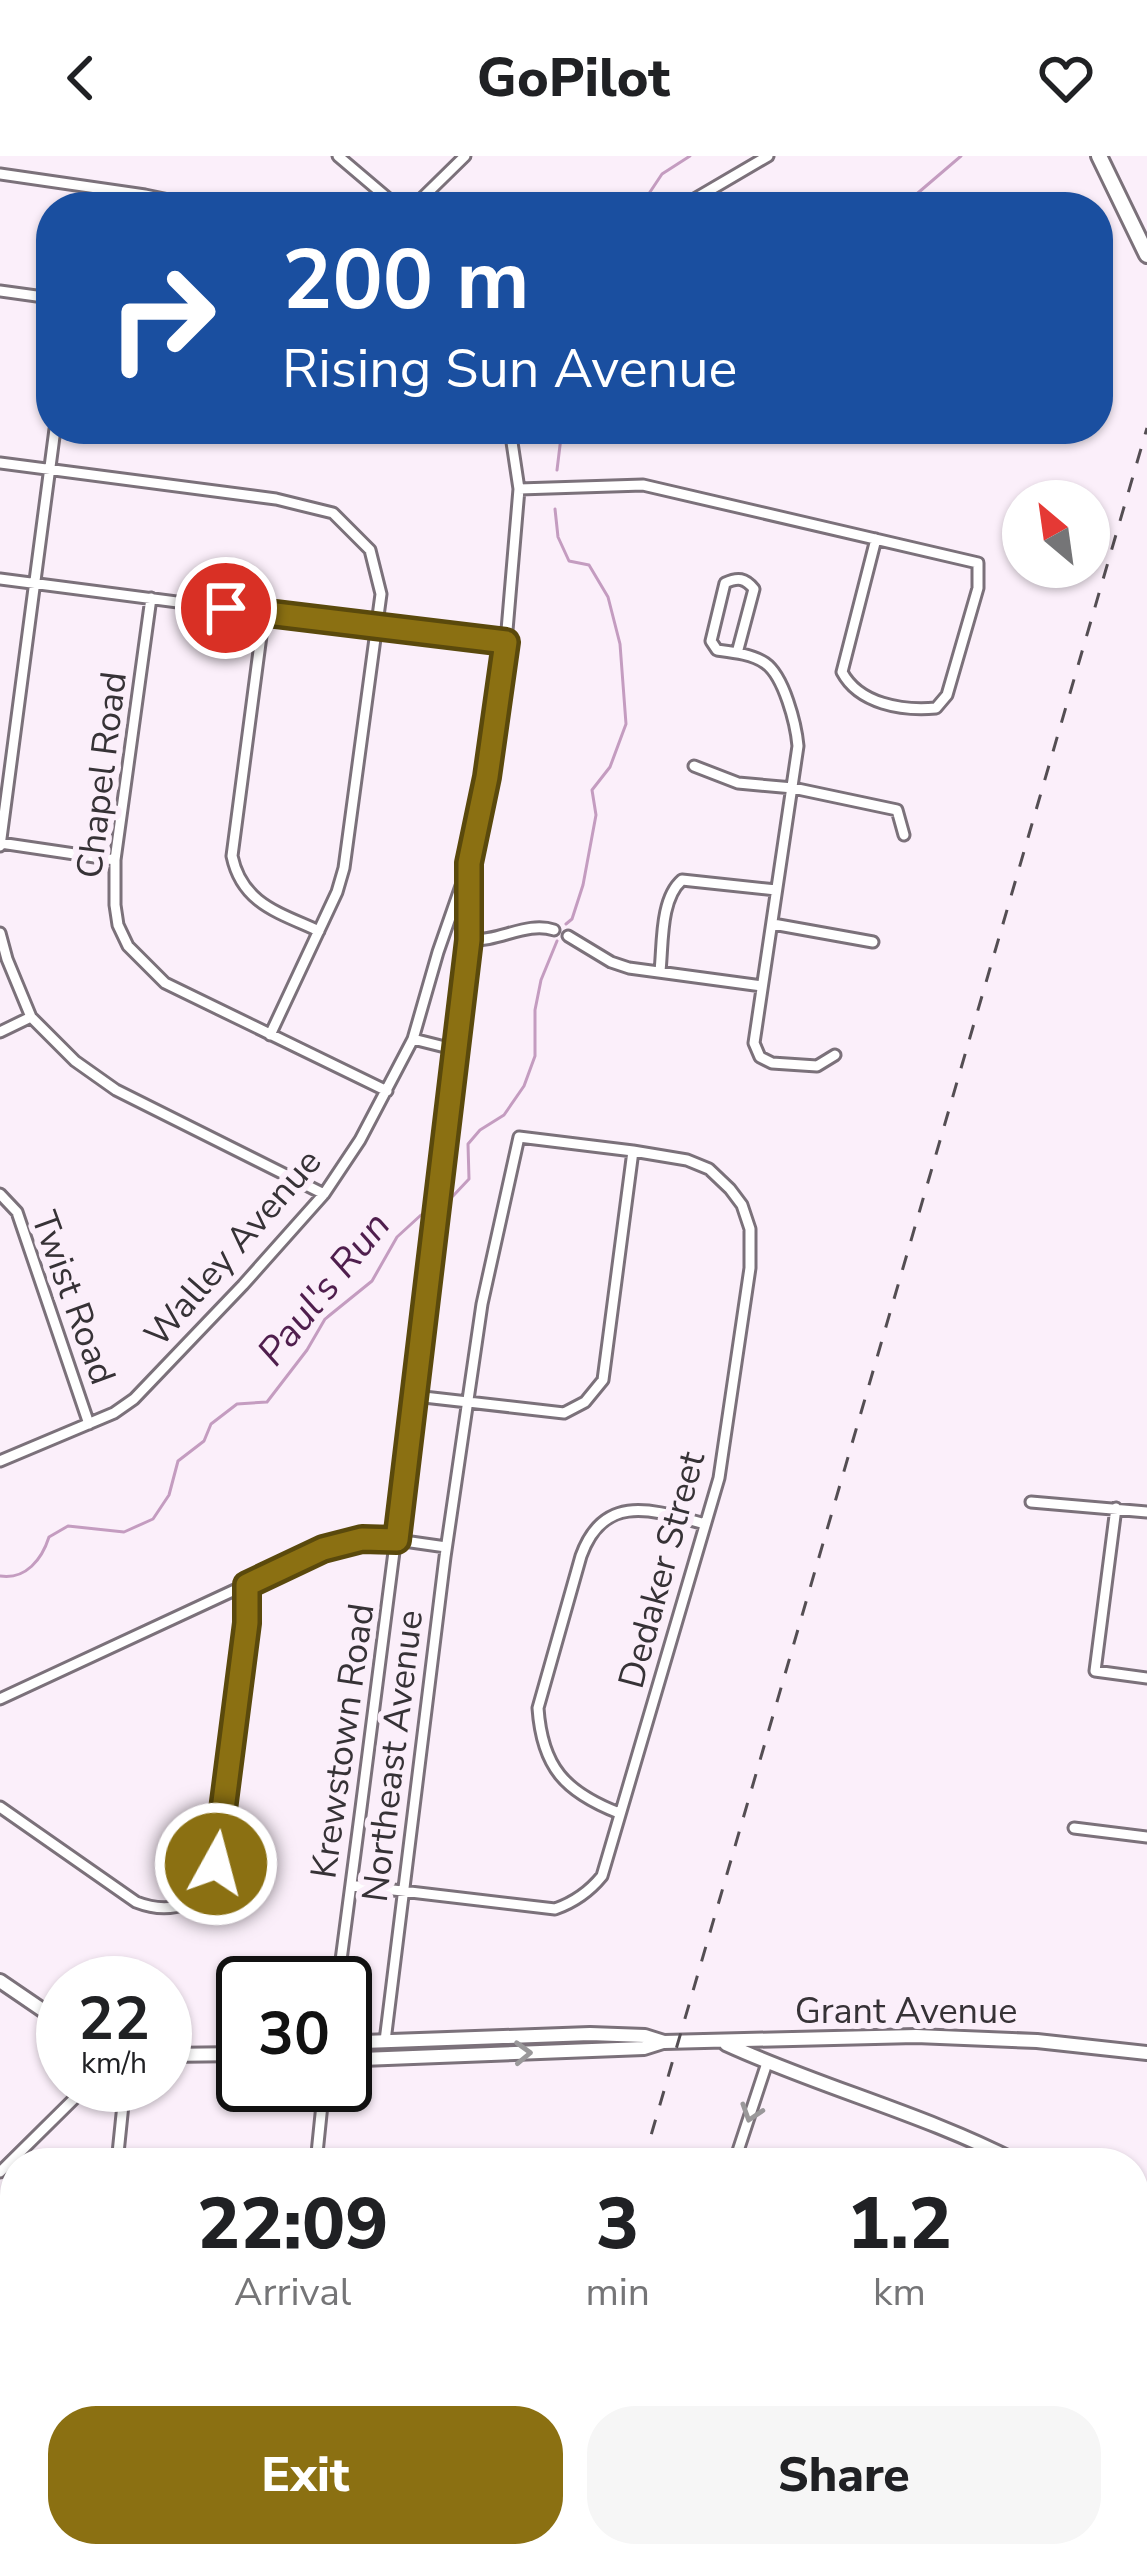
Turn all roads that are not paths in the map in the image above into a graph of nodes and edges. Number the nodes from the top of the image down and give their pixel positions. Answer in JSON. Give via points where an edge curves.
{"nodes":[{"id":1,"x":338,"y":156,"type":"edge"},
{"id":2,"x":465,"y":156,"type":"edge"},
{"id":3,"x":769,"y":156,"type":"edge"},
{"id":4,"x":1100,"y":156,"type":"edge"},
{"id":5,"x":0,"y":174,"type":"edge"},
{"id":6,"x":124,"y":192,"type":"edge"},
{"id":7,"x":380,"y":192,"type":"edge"},
{"id":8,"x":428,"y":192,"type":"edge"},
{"id":9,"x":707,"y":192,"type":"edge"},
{"id":10,"x":1147,"y":256,"type":"edge"},
{"id":11,"x":0,"y":291,"type":"edge"},
{"id":12,"x":36,"y":296,"type":"edge"},
{"id":13,"x":53,"y":444,"type":"edge"},
{"id":14,"x":512,"y":444,"type":"edge"},
{"id":15,"x":0,"y":463,"type":"edge"},
{"id":16,"x":50,"y":469,"type":"junction"},
{"id":17,"x":519,"y":489,"type":"junction"},
{"id":18,"x":876,"y":538,"type":"junction"},
{"id":19,"x":0,"y":579,"type":"edge"},
{"id":20,"x":34,"y":581,"type":"junction"},
{"id":21,"x":151,"y":598,"type":"junction"},
{"id":22,"x":264,"y":613,"type":"junction"},
{"id":23,"x":376,"y":628,"type":"junction"},
{"id":24,"x":506,"y":642,"type":"junction"},
{"id":25,"x":737,"y":653,"type":"junction"},
{"id":26,"x":694,"y":766,"type":"dead end"},
{"id":27,"x":793,"y":788,"type":"junction"},
{"id":28,"x":904,"y":835,"type":"dead end"},
{"id":29,"x":0,"y":844,"type":"edge"},
{"id":30,"x":115,"y":860,"type":"junction"},
{"id":31,"x":469,"y":863,"type":"junction"},
{"id":32,"x":776,"y":890,"type":"junction"},
{"id":33,"x":773,"y":924,"type":"junction"},
{"id":34,"x":554,"y":930,"type":"dead end"},
{"id":35,"x":319,"y":931,"type":"junction"},
{"id":36,"x":0,"y":933,"type":"edge"},
{"id":37,"x":568,"y":935,"type":"dead end"},
{"id":38,"x":469,"y":940,"type":"junction"},
{"id":39,"x":873,"y":942,"type":"dead end"},
{"id":40,"x":660,"y":971,"type":"junction"},
{"id":41,"x":762,"y":986,"type":"junction"},
{"id":42,"x":31,"y":1018,"type":"junction"},
{"id":43,"x":0,"y":1032,"type":"edge"},
{"id":44,"x":270,"y":1035,"type":"junction"},
{"id":45,"x":412,"y":1039,"type":"junction"},
{"id":46,"x":457,"y":1050,"type":"junction"},
{"id":47,"x":835,"y":1055,"type":"dead end"},
{"id":48,"x":387,"y":1091,"type":"junction"},
{"id":49,"x":633,"y":1150,"type":"junction"},
{"id":50,"x":0,"y":1194,"type":"edge"},
{"id":51,"x":323,"y":1194,"type":"junction"},
{"id":52,"x":415,"y":1396,"type":"junction"},
{"id":53,"x":469,"y":1403,"type":"junction"},
{"id":54,"x":89,"y":1424,"type":"junction"},
{"id":55,"x":0,"y":1461,"type":"edge"},
{"id":56,"x":1031,"y":1502,"type":"dead end"},
{"id":57,"x":1116,"y":1508,"type":"junction"},
{"id":58,"x":1147,"y":1512,"type":"edge"},
{"id":59,"x":705,"y":1524,"type":"junction"},
{"id":60,"x":397,"y":1540,"type":"junction"},
{"id":61,"x":446,"y":1547,"type":"junction"},
{"id":62,"x":247,"y":1585,"type":"junction"},
{"id":63,"x":1147,"y":1678,"type":"edge"},
{"id":64,"x":0,"y":1699,"type":"edge"},
{"id":65,"x":0,"y":1807,"type":"edge"},
{"id":66,"x":619,"y":1813,"type":"junction"},
{"id":67,"x":1074,"y":1828,"type":"dead end"},
{"id":68,"x":1147,"y":1837,"type":"edge"},
{"id":69,"x":351,"y":1885,"type":"junction"},
{"id":70,"x":404,"y":1891,"type":"junction"},
{"id":71,"x":342,"y":1956,"type":"edge"},
{"id":72,"x":0,"y":1981,"type":"edge"},
{"id":73,"x":36,"y":2006,"type":"edge"},
{"id":74,"x":776,"y":2040,"type":"junction"},
{"id":75,"x":385,"y":2041,"type":"junction"},
{"id":76,"x":720,"y":2041,"type":"junction"},
{"id":77,"x":372,"y":2042,"type":"edge"},
{"id":78,"x":664,"y":2042,"type":"junction"},
{"id":79,"x":1147,"y":2054,"type":"edge"},
{"id":80,"x":372,"y":2059,"type":"edge"},
{"id":81,"x":767,"y":2063,"type":"junction"},
{"id":82,"x":797,"y":2074,"type":"junction"},
{"id":83,"x":61,"y":2112,"type":"edge"},
{"id":84,"x":122,"y":2112,"type":"edge"},
{"id":85,"x":321,"y":2112,"type":"edge"},
{"id":86,"x":24,"y":2148,"type":"edge"},
{"id":87,"x":119,"y":2148,"type":"edge"},
{"id":88,"x":318,"y":2148,"type":"edge"},
{"id":89,"x":739,"y":2148,"type":"edge"},
{"id":90,"x":988,"y":2148,"type":"edge"}],
"edges":[{"from":1,"to":7,"type":"street"},
{"from":2,"to":8,"type":"street"},
{"from":3,"to":9,"type":"street"},
{"from":4,"to":10,"type":"main road"},
{"from":5,"to":6,"type":"street"},
{"from":11,"to":12,"type":"street"},
{"from":13,"to":16,"type":"street"},
{"from":14,"to":17,"type":"street","name":"Walley Avenue"},
{"from":15,"to":16,"type":"street"},
{"from":16,"to":20,"type":"street"},
{"from":16,"to":23,"type":"street","via":[[333,513],[370,550],[382,594]]},
{"from":17,"to":18,"type":"street","via":[[643,485]]},
{"from":17,"to":24,"type":"street","name":"Walley Avenue"},
{"from":18,"to":18,"type":"street","via":[[978,563],[978,588],[947,695],[936,708],[869,700],[842,672]]},
{"from":19,"to":20,"type":"street"},
{"from":20,"to":21,"type":"street"},
{"from":20,"to":29,"type":"street"},
{"from":21,"to":22,"type":"street"},
{"from":21,"to":30,"type":"street","name":"Chapel Road"},
{"from":22,"to":23,"type":"street"},
{"from":22,"to":35,"type":"street","via":[[232,856],[262,905]]},
{"from":23,"to":24,"type":"street"},
{"from":23,"to":35,"type":"street","via":[[344,868]]},
{"from":24,"to":31,"type":"street","name":"Walley Avenue"},
{"from":25,"to":25,"type":"street","via":[[754,589],[736,578],[725,583],[711,641]]},
{"from":25,"to":27,"type":"street","via":[[771,667],[784,693],[796,723]]},
{"from":26,"to":27,"type":"street","via":[[738,783]]},
{"from":27,"to":28,"type":"street","via":[[897,810]]},
{"from":27,"to":32,"type":"street"},
{"from":29,"to":30,"type":"street"},
{"from":30,"to":44,"type":"street","name":"Chapel Road","via":[[118,926],[128,946],[165,983]]},
{"from":31,"to":38,"type":"street","name":"Krewstown Road"},
{"from":31,"to":45,"type":"street","name":"Walley Avenue"},
{"from":32,"to":33,"type":"street"},
{"from":32,"to":40,"type":"street","via":[[682,880],[666,919]]},
{"from":33,"to":39,"type":"street"},
{"from":33,"to":41,"type":"street"},
{"from":34,"to":38,"type":"street"},
{"from":35,"to":44,"type":"street"},
{"from":36,"to":42,"type":"street"},
{"from":37,"to":40,"type":"street","via":[[611,962]]},
{"from":38,"to":46,"type":"street","name":"Krewstown Road"},
{"from":40,"to":41,"type":"street"},
{"from":41,"to":47,"type":"street","via":[[754,1043],[760,1057],[817,1066]]},
{"from":42,"to":43,"type":"street"},
{"from":42,"to":51,"type":"street","via":[[116,1090]]},
{"from":44,"to":48,"type":"street","name":"Chapel Road"},
{"from":45,"to":46,"type":"street"},
{"from":45,"to":48,"type":"street","name":"Walley Avenue"},
{"from":46,"to":52,"type":"street","name":"Krewstown Road"},
{"from":48,"to":51,"type":"street","name":"Walley Avenue"},
{"from":49,"to":53,"type":"street","via":[[603,1380],[564,1413]]},
{"from":49,"to":53,"type":"street","name":"Northeast Avenue","via":[[519,1137]]},
{"from":49,"to":59,"type":"street","name":"Dedaker Street","via":[[709,1169],[742,1205],[752,1244],[731,1407]]},
{"from":50,"to":54,"type":"street","name":"Twist Road","via":[[17,1212]]},
{"from":51,"to":54,"type":"street","name":"Walley Avenue","via":[[134,1400]]},
{"from":52,"to":53,"type":"street"},
{"from":52,"to":60,"type":"street","name":"Krewstown Road"},
{"from":53,"to":61,"type":"street","name":"Northeast Avenue"},
{"from":54,"to":55,"type":"street","name":"Walley Avenue"},
{"from":56,"to":57,"type":"street"},
{"from":57,"to":58,"type":"street"},
{"from":57,"to":63,"type":"street","via":[[1095,1671]]},
{"from":59,"to":66,"type":"street","name":"Dedaker Street"},
{"from":59,"to":66,"type":"street","via":[[626,1510],[598,1525],[581,1556],[538,1708],[540,1732],[556,1774]]},
{"from":60,"to":61,"type":"street"},
{"from":60,"to":62,"type":"street","via":[[323,1549]]},
{"from":60,"to":69,"type":"street","name":"Krewstown Road"},
{"from":61,"to":70,"type":"street","name":"Northeast Avenue"},
{"from":62,"to":64,"type":"street"},
{"from":62,"to":65,"type":"street","via":[[216,1864],[203,1891],[189,1903],[153,1909],[136,1902]]},
{"from":66,"to":70,"type":"street","name":"Dedaker Street","via":[[602,1876],[559,1907]]},
{"from":67,"to":68,"type":"street"},
{"from":69,"to":70,"type":"street"},
{"from":69,"to":71,"type":"street","name":"Krewstown Road"},
{"from":70,"to":75,"type":"street","name":"Northeast Avenue"},
{"from":72,"to":73,"type":"main road"},
{"from":74,"to":76,"type":"main road","name":"Grant Avenue"},
{"from":74,"to":79,"type":"main road","name":"Grant Avenue","via":[[973,2037]]},
{"from":74,"to":82,"type":"main road"},
{"from":75,"to":77,"type":"main road","name":"Grant Avenue"},
{"from":75,"to":78,"type":"main road","name":"Grant Avenue","via":[[590,2034]]},
{"from":76,"to":78,"type":"main road","name":"Grant Avenue"},
{"from":76,"to":81,"type":"main road"},
{"from":80,"to":78,"type":"main road","name":"Grant Avenue","one_way":true},
{"from":81,"to":82,"type":"main road"},
{"from":81,"to":89,"type":"street","one_way":true},
{"from":82,"to":90,"type":"main road"},
{"from":83,"to":86,"type":"street"},
{"from":84,"to":87,"type":"street"},
{"from":85,"to":88,"type":"street"}]}
